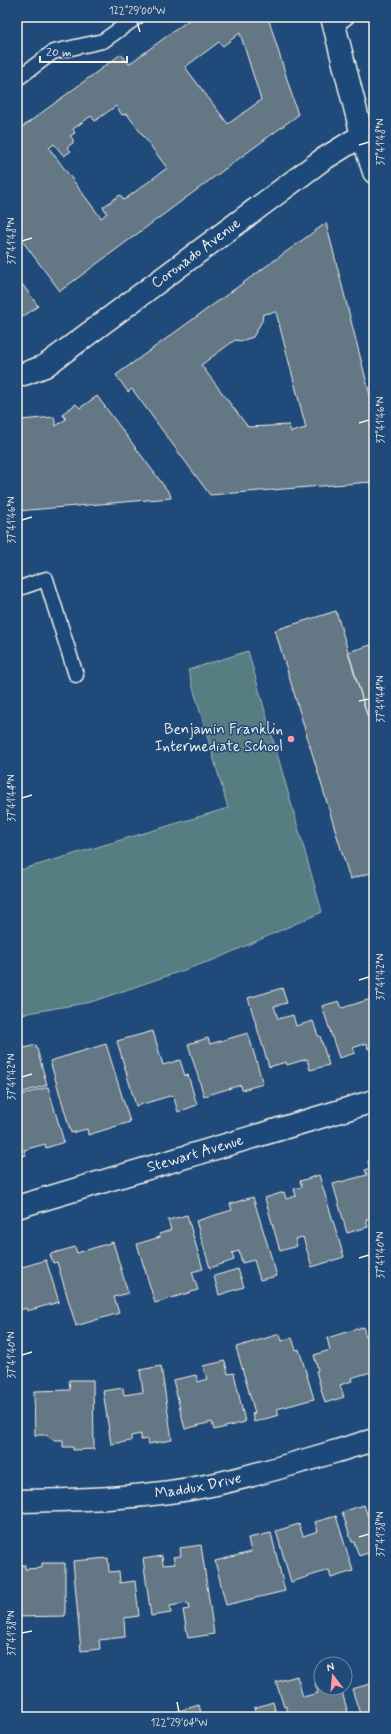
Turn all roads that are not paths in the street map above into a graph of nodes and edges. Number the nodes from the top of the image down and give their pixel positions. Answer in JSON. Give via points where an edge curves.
{"nodes":[{"id":1,"x":137,"y":17,"type":"edge"},
{"id":2,"x":338,"y":20,"type":"edge"},
{"id":3,"x":17,"y":79,"type":"edge"},
{"id":4,"x":368,"y":131,"type":"edge"},
{"id":5,"x":374,"y":172,"type":"edge"},
{"id":6,"x":17,"y":374,"type":"edge"},
{"id":7,"x":17,"y":589,"type":"edge"},
{"id":8,"x":76,"y":675,"type":"dead end"},
{"id":9,"x":374,"y":1101,"type":"edge"},
{"id":10,"x":17,"y":1207,"type":"edge"},
{"id":11,"x":374,"y":1440,"type":"edge"},
{"id":12,"x":17,"y":1501,"type":"edge"}],
"edges":[{"from":1,"to":3,"type":"lane","via":[[103,41],[53,52]]},
{"from":2,"to":4,"type":"street"},
{"from":4,"to":5,"type":"street"},
{"from":4,"to":6,"type":"street","name":"Coronado Avenue","via":[[322,160],[45,366]]},
{"from":7,"to":8,"type":"lane","via":[[46,579]]},
{"from":9,"to":10,"type":"street","name":"Stewart Avenue"},
{"from":11,"to":12,"type":"street","name":"Maddux Drive","via":[[216,1484],[150,1494],[81,1500]]}]}
